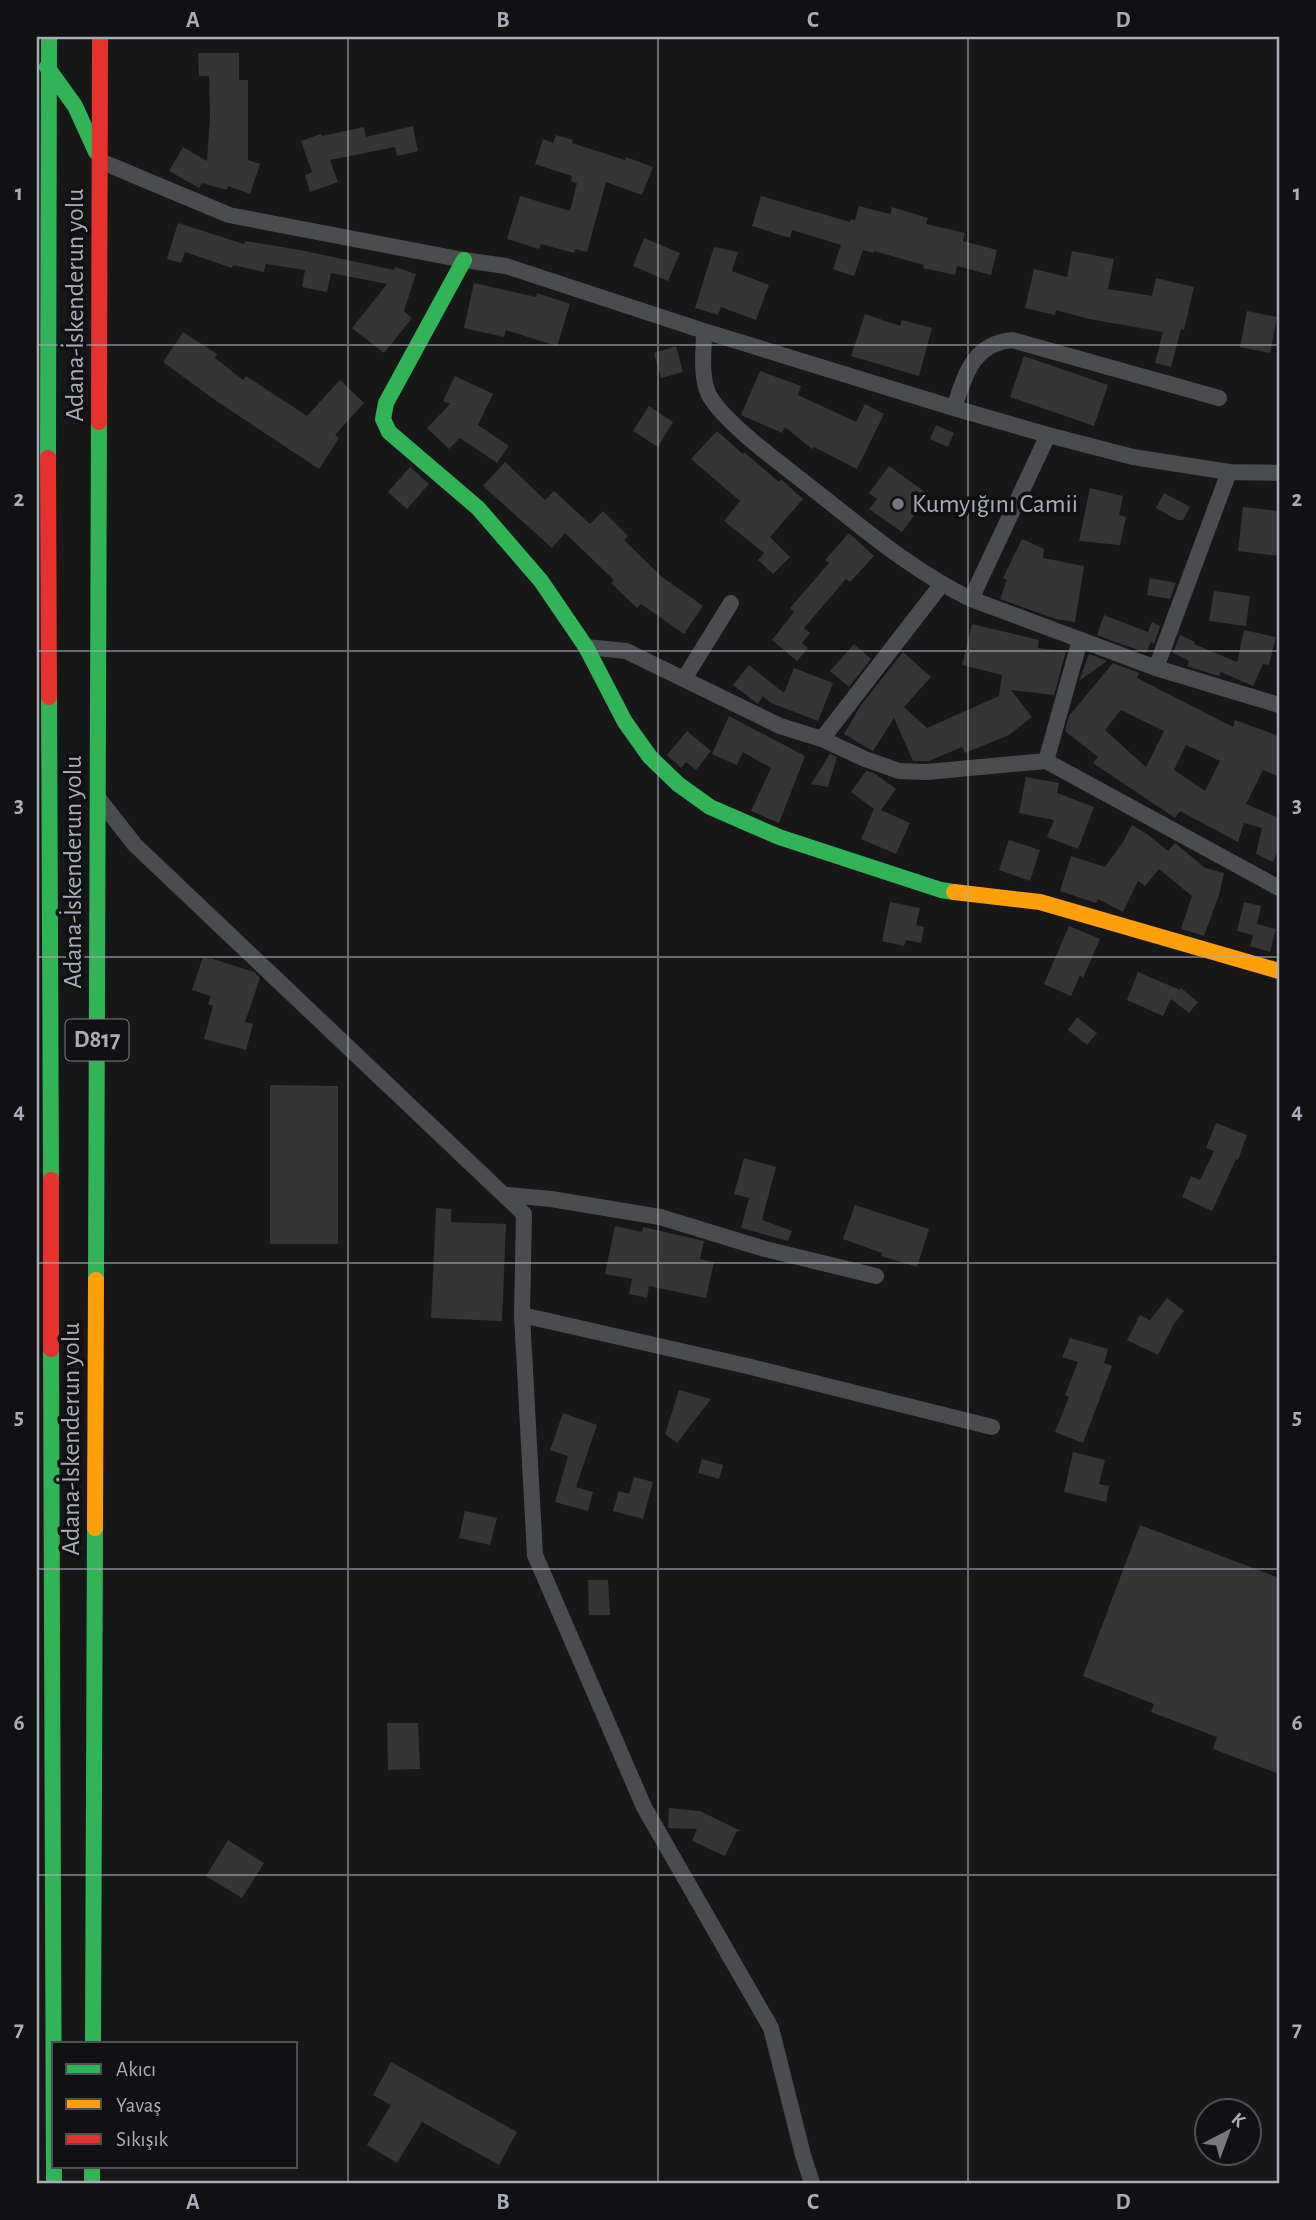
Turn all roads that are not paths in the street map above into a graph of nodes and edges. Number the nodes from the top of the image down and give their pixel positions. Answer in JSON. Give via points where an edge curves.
{"nodes":[{"id":1,"x":49,"y":37,"type":"edge"},
{"id":2,"x":100,"y":37,"type":"edge"},
{"id":3,"x":43,"y":63,"type":"edge"},
{"id":4,"x":100,"y":86,"type":"junction"},
{"id":5,"x":43,"y":92,"type":"edge"},
{"id":6,"x":75,"y":106,"type":"junction"},
{"id":7,"x":100,"y":161,"type":"junction"},
{"id":8,"x":37,"y":212,"type":"edge"},
{"id":9,"x":48,"y":255,"type":"junction"},
{"id":10,"x":464,"y":260,"type":"junction"},
{"id":11,"x":704,"y":331,"type":"junction"},
{"id":12,"x":1219,"y":398,"type":"dead end"},
{"id":13,"x":954,"y":408,"type":"junction"},
{"id":14,"x":1048,"y":435,"type":"junction"},
{"id":15,"x":1229,"y":472,"type":"junction"},
{"id":16,"x":1279,"y":473,"type":"edge"},
{"id":17,"x":941,"y":585,"type":"junction"},
{"id":18,"x":971,"y":599,"type":"junction"},
{"id":19,"x":731,"y":603,"type":"dead end"},
{"id":20,"x":1080,"y":640,"type":"junction"},
{"id":21,"x":586,"y":647,"type":"junction"},
{"id":22,"x":1156,"y":668,"type":"junction"},
{"id":23,"x":684,"y":679,"type":"junction"},
{"id":24,"x":1279,"y":705,"type":"edge"},
{"id":25,"x":822,"y":738,"type":"junction"},
{"id":26,"x":1046,"y":761,"type":"junction"},
{"id":27,"x":97,"y":797,"type":"junction"},
{"id":28,"x":1279,"y":888,"type":"edge"},
{"id":29,"x":1279,"y":971,"type":"edge"},
{"id":30,"x":507,"y":1195,"type":"junction"},
{"id":31,"x":876,"y":1276,"type":"dead end"},
{"id":32,"x":522,"y":1315,"type":"junction"},
{"id":33,"x":992,"y":1427,"type":"dead end"},
{"id":34,"x":54,"y":2042,"type":"edge"},
{"id":35,"x":93,"y":2042,"type":"edge"},
{"id":36,"x":812,"y":2183,"type":"edge"}],
"edges":[{"from":1,"to":3,"type":"main road","number":"D817"},
{"from":2,"to":4,"type":"main road","name":"Adana-İskenderun yolu","number":"D817"},
{"from":3,"to":5,"type":"main road","number":"D817"},
{"from":3,"to":6,"type":"main road"},
{"from":4,"to":6,"type":"main road"},
{"from":4,"to":7,"type":"main road","name":"Adana-İskenderun yolu","number":"D817"},
{"from":5,"to":6,"type":"main road"},
{"from":5,"to":9,"type":"main road","number":"D817"},
{"from":6,"to":7,"type":"main road"},
{"from":7,"to":10,"type":"street","via":[[229,215]]},
{"from":7,"to":27,"type":"main road","name":"Adana-İskenderun yolu","number":"D817"},
{"from":8,"to":9,"type":"main road"},
{"from":9,"to":34,"type":"main road","number":"D817"},
{"from":10,"to":11,"type":"street","via":[[506,266]]},
{"from":10,"to":21,"type":"main road","via":[[386,403],[383,419],[389,432],[478,508],[506,539]]},
{"from":11,"to":13,"type":"street"},
{"from":11,"to":17,"type":"street","via":[[704,376],[709,395],[724,415],[888,548]]},
{"from":12,"to":13,"type":"street","via":[[1012,340],[998,341],[976,358]]},
{"from":13,"to":14,"type":"street"},
{"from":14,"to":15,"type":"street","via":[[1133,457]]},
{"from":14,"to":18,"type":"street"},
{"from":15,"to":16,"type":"street"},
{"from":15,"to":22,"type":"street"},
{"from":17,"to":18,"type":"street"},
{"from":17,"to":25,"type":"street"},
{"from":18,"to":20,"type":"street"},
{"from":19,"to":23,"type":"street"},
{"from":20,"to":22,"type":"street"},
{"from":20,"to":26,"type":"street"},
{"from":21,"to":23,"type":"street","via":[[626,651]]},
{"from":21,"to":29,"type":"main road","via":[[625,722],[650,757],[710,807],[779,837],[941,890],[1040,902]]},
{"from":22,"to":24,"type":"street"},
{"from":23,"to":25,"type":"street","via":[[780,726]]},
{"from":25,"to":26,"type":"street","via":[[898,771]]},
{"from":26,"to":28,"type":"street"},
{"from":27,"to":30,"type":"street","via":[[135,845]]},
{"from":27,"to":35,"type":"main road","name":"Adana-İskenderun yolu","number":"D817"},
{"from":30,"to":31,"type":"street","via":[[660,1217]]},
{"from":30,"to":32,"type":"street","via":[[524,1214]]},
{"from":32,"to":33,"type":"street"},
{"from":32,"to":36,"type":"street","via":[[535,1555],[644,1807],[771,2028]]}]}
